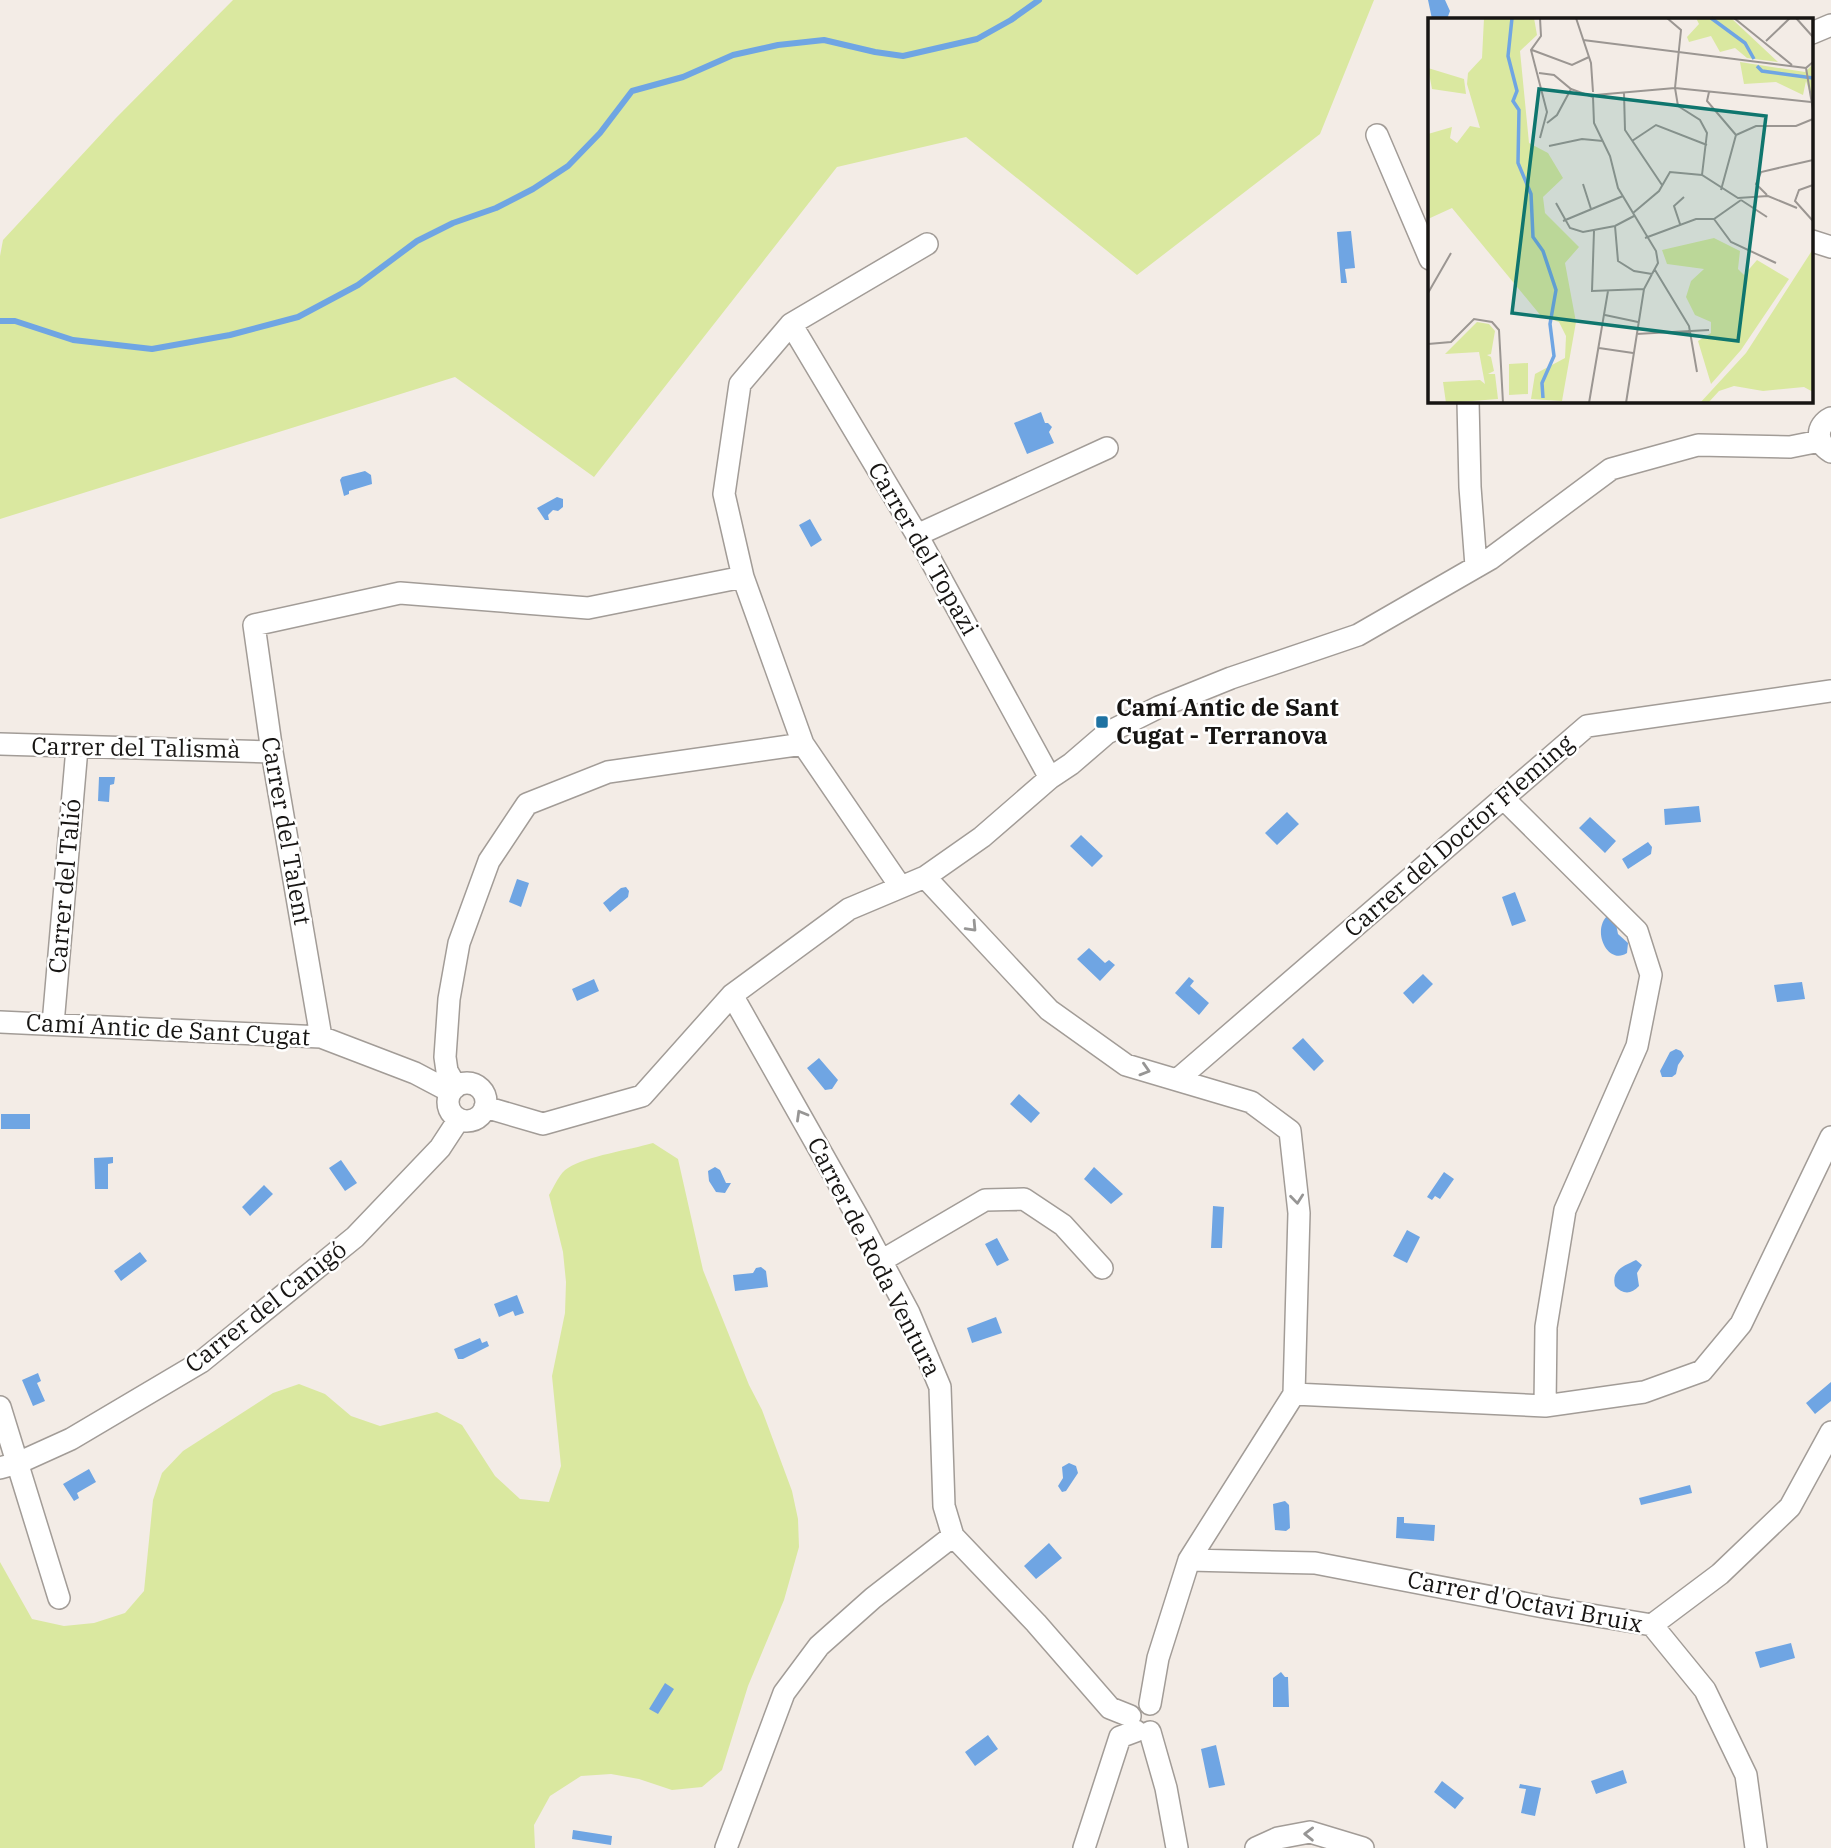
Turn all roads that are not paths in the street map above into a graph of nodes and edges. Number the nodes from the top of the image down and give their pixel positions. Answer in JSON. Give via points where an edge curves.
{"nodes":[{"id":1,"x":1831,"y":26,"type":"edge"},
{"id":2,"x":1814,"y":32,"type":"edge"},
{"id":3,"x":1377,"y":135,"type":"dead end"},
{"id":4,"x":1814,"y":242,"type":"edge"},
{"id":5,"x":927,"y":244,"type":"dead end"},
{"id":6,"x":1831,"y":247,"type":"edge"},
{"id":7,"x":1428,"y":254,"type":"edge"},
{"id":8,"x":791,"y":324,"type":"junction"},
{"id":9,"x":1468,"y":402,"type":"edge"},
{"id":10,"x":1831,"y":404,"type":"edge"},
{"id":11,"x":1831,"y":409,"type":"edge"},
{"id":12,"x":1831,"y":418,"type":"edge"},
{"id":13,"x":1826,"y":446,"type":"edge"},
{"id":14,"x":1107,"y":448,"type":"dead end"},
{"id":15,"x":917,"y":535,"type":"junction"},
{"id":16,"x":1476,"y":566,"type":"junction"},
{"id":17,"x":743,"y":577,"type":"junction"},
{"id":18,"x":1831,"y":691,"type":"edge"},
{"id":19,"x":0,"y":744,"type":"edge"},
{"id":20,"x":803,"y":744,"type":"junction"},
{"id":21,"x":77,"y":748,"type":"junction"},
{"id":22,"x":272,"y":752,"type":"junction"},
{"id":23,"x":1051,"y":778,"type":"junction"},
{"id":24,"x":1503,"y":798,"type":"junction"},
{"id":25,"x":925,"y":877,"type":"junction"},
{"id":26,"x":900,"y":886,"type":"junction"},
{"id":27,"x":732,"y":995,"type":"junction"},
{"id":28,"x":0,"y":1022,"type":"edge"},
{"id":29,"x":53,"y":1024,"type":"junction"},
{"id":30,"x":321,"y":1037,"type":"junction"},
{"id":31,"x":1177,"y":1080,"type":"junction"},
{"id":32,"x":454,"y":1090,"type":"junction"},
{"id":33,"x":485,"y":1107,"type":"junction"},
{"id":34,"x":459,"y":1119,"type":"junction"},
{"id":35,"x":1831,"y":1137,"type":"edge"},
{"id":36,"x":881,"y":1261,"type":"junction"},
{"id":37,"x":1102,"y":1268,"type":"dead end"},
{"id":38,"x":1294,"y":1394,"type":"junction"},
{"id":39,"x":1545,"y":1406,"type":"junction"},
{"id":40,"x":0,"y":1407,"type":"edge"},
{"id":41,"x":1831,"y":1432,"type":"edge"},
{"id":42,"x":9,"y":1465,"type":"edge"},
{"id":43,"x":953,"y":1536,"type":"junction"},
{"id":44,"x":1189,"y":1560,"type":"junction"},
{"id":45,"x":59,"y":1598,"type":"dead end"},
{"id":46,"x":1652,"y":1625,"type":"junction"},
{"id":47,"x":1139,"y":1726,"type":"junction"},
{"id":48,"x":726,"y":1848,"type":"edge"},
{"id":49,"x":1084,"y":1848,"type":"edge"},
{"id":50,"x":1177,"y":1848,"type":"edge"},
{"id":51,"x":1256,"y":1848,"type":"edge"},
{"id":52,"x":1363,"y":1848,"type":"edge"},
{"id":53,"x":1756,"y":1848,"type":"edge"}],
"edges":[{"from":1,"to":2,"type":"street"},
{"from":3,"to":7,"type":"street"},
{"from":4,"to":6,"type":"street"},
{"from":5,"to":8,"type":"street"},
{"from":8,"to":15,"type":"street","name":"Carrer del Topazi"},
{"from":8,"to":17,"type":"street","via":[[740,384],[724,494]]},
{"from":9,"to":16,"type":"street"},
{"from":10,"to":11,"type":"street"},
{"from":12,"to":13,"type":"street","via":[[1821,426]]},
{"from":13,"to":16,"type":"street","via":[[1698,444],[1611,469]]},
{"from":14,"to":15,"type":"street"},
{"from":15,"to":23,"type":"street","name":"Carrer del Topazi"},
{"from":16,"to":23,"type":"street","via":[[1358,635],[1159,707],[1107,733]]},
{"from":17,"to":20,"type":"street"},
{"from":17,"to":22,"type":"street","name":"Carrer del Talent","via":[[588,608],[400,593],[254,625]]},
{"from":18,"to":24,"type":"street","name":"Carrer del Doctor Fleming","via":[[1587,726]]},
{"from":19,"to":21,"type":"street","name":"Carrer del Talismà"},
{"from":20,"to":26,"type":"street"},
{"from":20,"to":32,"type":"street","via":[[608,772],[527,804],[489,861],[459,943],[445,1057]]},
{"from":21,"to":22,"type":"street","name":"Carrer del Talismà"},
{"from":21,"to":29,"type":"street","name":"Carrer del Talió"},
{"from":22,"to":30,"type":"street","name":"Carrer del Talent"},
{"from":23,"to":25,"type":"street","via":[[982,837]]},
{"from":24,"to":31,"type":"street","name":"Carrer del Doctor Fleming"},
{"from":24,"to":39,"type":"street","via":[[1637,931],[1651,975],[1637,1046],[1565,1210],[1546,1327]]},
{"from":25,"to":26,"type":"street"},
{"from":25,"to":31,"type":"street","one_way":true,"via":[[1049,1010],[1126,1065]]},
{"from":26,"to":27,"type":"street","via":[[849,909]]},
{"from":27,"to":33,"type":"street","via":[[642,1097],[543,1124]]},
{"from":36,"to":27,"type":"street","name":"Carrer de Roda Ventura","one_way":true},
{"from":28,"to":29,"type":"street","name":"Camí Antic de Sant Cugat"},
{"from":29,"to":30,"type":"street","name":"Camí Antic de Sant Cugat"},
{"from":30,"to":32,"type":"street","name":"Camí Antic de Sant Cugat"},
{"from":31,"to":38,"type":"street","one_way":true,"via":[[1251,1102],[1290,1131],[1299,1213]]},
{"from":32,"to":33,"type":"street","via":[[466,1084],[476,1086],[484,1094]]},
{"from":32,"to":34,"type":"street","via":[[448,1102]]},
{"from":33,"to":34,"type":"street","via":[[477,1118]]},
{"from":34,"to":42,"type":"street","name":"Carrer del Canigó","via":[[440,1148],[355,1237],[201,1362],[71,1439]]},
{"from":35,"to":39,"type":"street","via":[[1741,1324],[1702,1371],[1644,1392]]},
{"from":36,"to":37,"type":"street","via":[[985,1200],[1024,1199],[1063,1225]]},
{"from":36,"to":43,"type":"street","name":"Carrer de Roda Ventura","via":[[940,1387],[944,1506]]},
{"from":38,"to":39,"type":"street"},
{"from":38,"to":44,"type":"street"},
{"from":40,"to":42,"type":"street"},
{"from":41,"to":46,"type":"street","via":[[1790,1507],[1720,1574]]},
{"from":42,"to":45,"type":"street"},
{"from":43,"to":47,"type":"street","name":"Carrer de Roda Ventura","via":[[1110,1708]]},
{"from":43,"to":48,"type":"street","via":[[819,1646],[784,1693]]},
{"from":44,"to":46,"type":"street","name":"Carrer d'Octavi Bruix","via":[[1315,1563]]},
{"from":44,"to":47,"type":"street","via":[[1158,1658],[1150,1704],[1138,1705]]},
{"from":46,"to":53,"type":"street","name":"Carrer d'Octavi Bruix","via":[[1705,1689],[1746,1775]]},
{"from":47,"to":49,"type":"street","via":[[1120,1737]]},
{"from":47,"to":50,"type":"street","via":[[1166,1788]]},
{"from":52,"to":51,"type":"street","one_way":true,"via":[[1310,1832]]}]}
